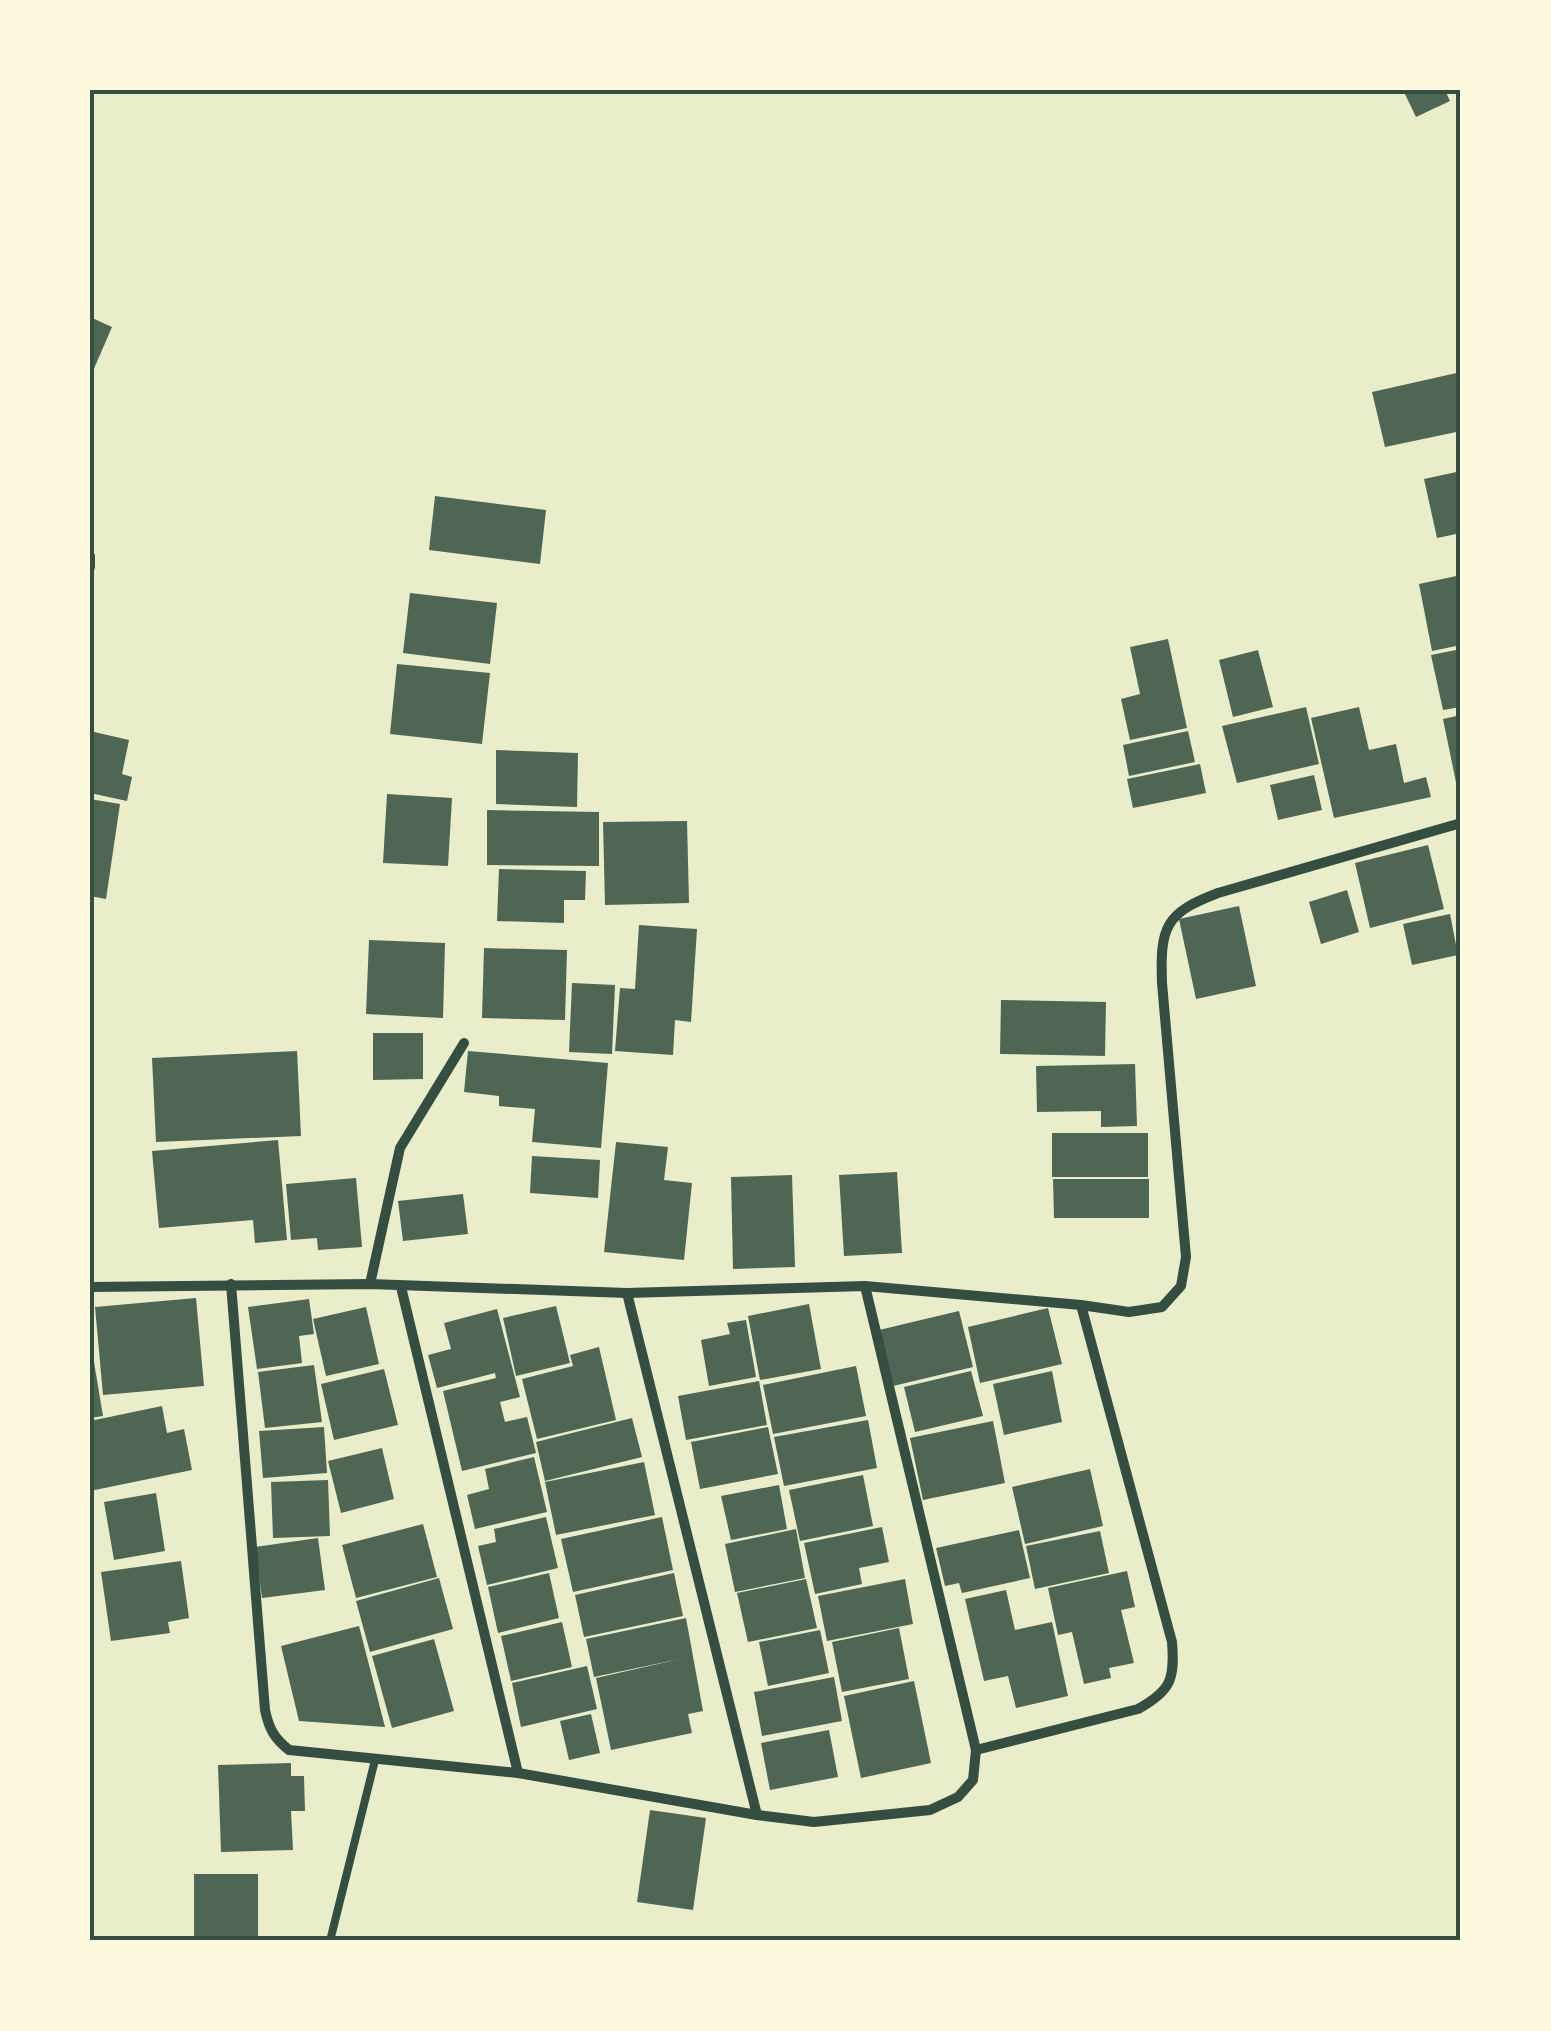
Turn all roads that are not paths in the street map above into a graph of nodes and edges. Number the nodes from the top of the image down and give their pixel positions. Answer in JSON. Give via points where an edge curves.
{"nodes":[{"id":1,"x":90,"y":556,"type":"edge"},
{"id":2,"x":90,"y":567,"type":"edge"},
{"id":3,"x":1461,"y":823,"type":"edge"},
{"id":4,"x":464,"y":1043,"type":"dead end"},
{"id":5,"x":231,"y":1284,"type":"junction"},
{"id":6,"x":370,"y":1284,"type":"junction"},
{"id":7,"x":402,"y":1286,"type":"junction"},
{"id":8,"x":865,"y":1286,"type":"junction"},
{"id":9,"x":90,"y":1287,"type":"edge"},
{"id":10,"x":627,"y":1292,"type":"junction"},
{"id":11,"x":1082,"y":1304,"type":"junction"},
{"id":12,"x":976,"y":1750,"type":"junction"},
{"id":13,"x":374,"y":1760,"type":"junction"},
{"id":14,"x":518,"y":1773,"type":"junction"},
{"id":15,"x":757,"y":1815,"type":"junction"},
{"id":16,"x":330,"y":1941,"type":"edge"}],
"edges":[{"from":1,"to":2,"type":"street"},
{"from":3,"to":11,"type":"street","via":[[1218,892],[1187,904],[1168,923],[1162,983],[1186,1257],[1181,1286],[1162,1306],[1128,1312]]},
{"from":4,"to":6,"type":"street","via":[[400,1148]]},
{"from":5,"to":6,"type":"street"},
{"from":5,"to":9,"type":"street"},
{"from":5,"to":13,"type":"street","via":[[269,1729],[289,1750]]},
{"from":6,"to":7,"type":"street"},
{"from":7,"to":10,"type":"street"},
{"from":7,"to":14,"type":"street"},
{"from":8,"to":10,"type":"street"},
{"from":8,"to":11,"type":"street"},
{"from":8,"to":12,"type":"street"},
{"from":10,"to":15,"type":"street"},
{"from":11,"to":12,"type":"street","via":[[1172,1642],[1174,1672],[1160,1697],[1138,1709]]},
{"from":12,"to":15,"type":"street","via":[[973,1780],[958,1797],[930,1810],[814,1822]]},
{"from":13,"to":14,"type":"street"},
{"from":13,"to":16,"type":"lane"},
{"from":14,"to":15,"type":"street"}]}
